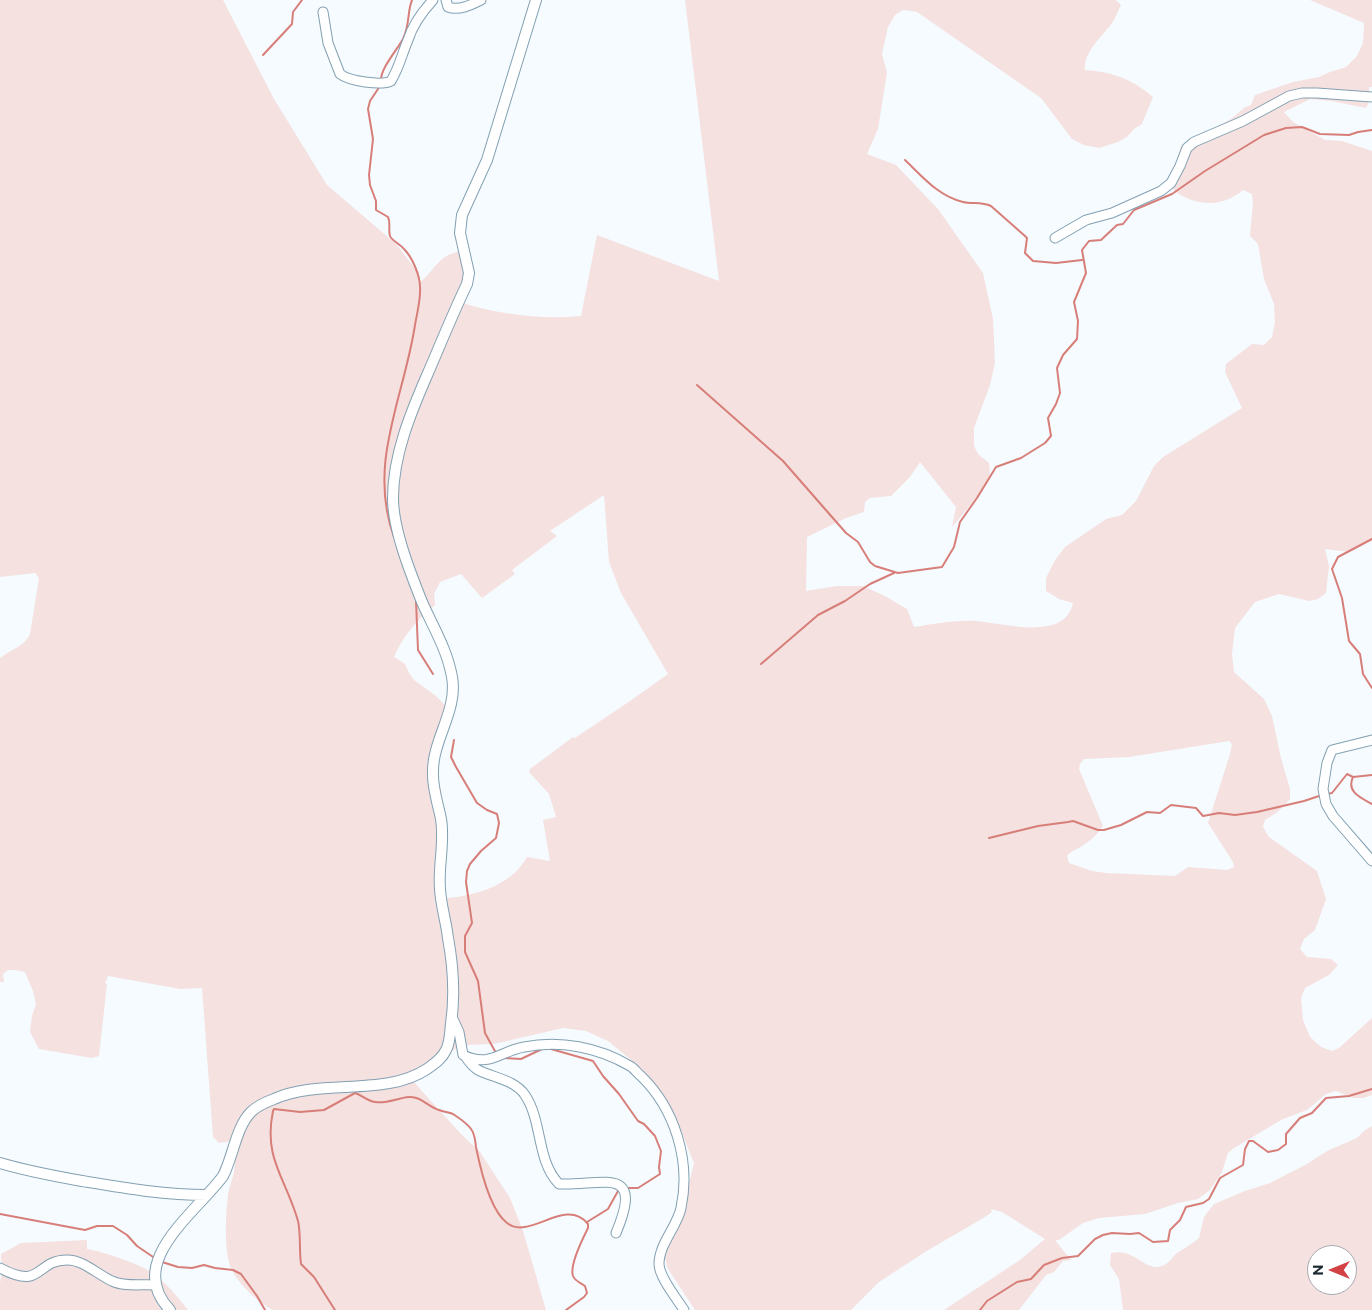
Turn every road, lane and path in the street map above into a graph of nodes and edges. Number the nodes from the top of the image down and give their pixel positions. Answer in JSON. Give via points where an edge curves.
{"nodes":[{"id":1,"x":433,"y":0,"type":"edge"},
{"id":2,"x":446,"y":0,"type":"edge"},
{"id":3,"x":481,"y":0,"type":"edge"},
{"id":4,"x":536,"y":0,"type":"edge"},
{"id":5,"x":323,"y":12,"type":"dead end"},
{"id":6,"x":1372,"y":97,"type":"edge"},
{"id":7,"x":1054,"y":238,"type":"dead end"},
{"id":8,"x":1372,"y":740,"type":"edge"},
{"id":9,"x":1372,"y":861,"type":"edge"},
{"id":10,"x":452,"y":1017,"type":"junction"},
{"id":11,"x":463,"y":1055,"type":"junction"},
{"id":12,"x":0,"y":1163,"type":"edge"},
{"id":13,"x":207,"y":1194,"type":"junction"},
{"id":14,"x":616,"y":1233,"type":"dead end"},
{"id":15,"x":0,"y":1268,"type":"edge"},
{"id":16,"x":155,"y":1285,"type":"junction"},
{"id":17,"x":170,"y":1310,"type":"edge"},
{"id":18,"x":684,"y":1310,"type":"edge"}],
"edges":[{"from":1,"to":5,"type":"street","via":[[419,16],[397,72],[391,81],[383,83],[351,80],[340,74],[328,43]]},
{"from":2,"to":3,"type":"street","via":[[448,7],[453,9]]},
{"from":4,"to":10,"type":"street","via":[[487,160],[462,215],[460,233],[469,272],[467,284],[409,419],[394,484],[394,512],[401,544],[422,602],[443,646],[452,678],[449,712],[438,740],[432,770],[442,832],[439,873],[451,959]]},
{"from":6,"to":7,"type":"street","via":[[1317,93],[1288,96],[1243,121],[1194,142],[1187,148],[1171,183],[1161,191],[1112,213],[1086,220]]},
{"from":8,"to":9,"type":"street","via":[[1332,750],[1323,789],[1333,816]]},
{"from":10,"to":11,"type":"street","via":[[459,1032]]},
{"from":10,"to":13,"type":"street","via":[[443,1056],[408,1079],[390,1084],[287,1093],[250,1112],[227,1168]]},
{"from":11,"to":14,"type":"street","via":[[478,1070],[517,1086],[524,1094],[531,1106],[547,1164],[559,1184],[619,1184],[625,1192],[625,1204]]},
{"from":11,"to":18,"type":"street","via":[[483,1060],[521,1047],[556,1043],[573,1045],[631,1066],[652,1086],[670,1116],[682,1156],[685,1181],[681,1209],[659,1262],[663,1276]]},
{"from":12,"to":13,"type":"street","via":[[123,1188],[171,1194]]},
{"from":13,"to":16,"type":"street","via":[[168,1240],[158,1260]]},
{"from":15,"to":16,"type":"street","via":[[25,1277],[55,1262],[69,1260],[93,1269],[113,1282]]},
{"from":16,"to":17,"type":"street","via":[[162,1302]]}]}
